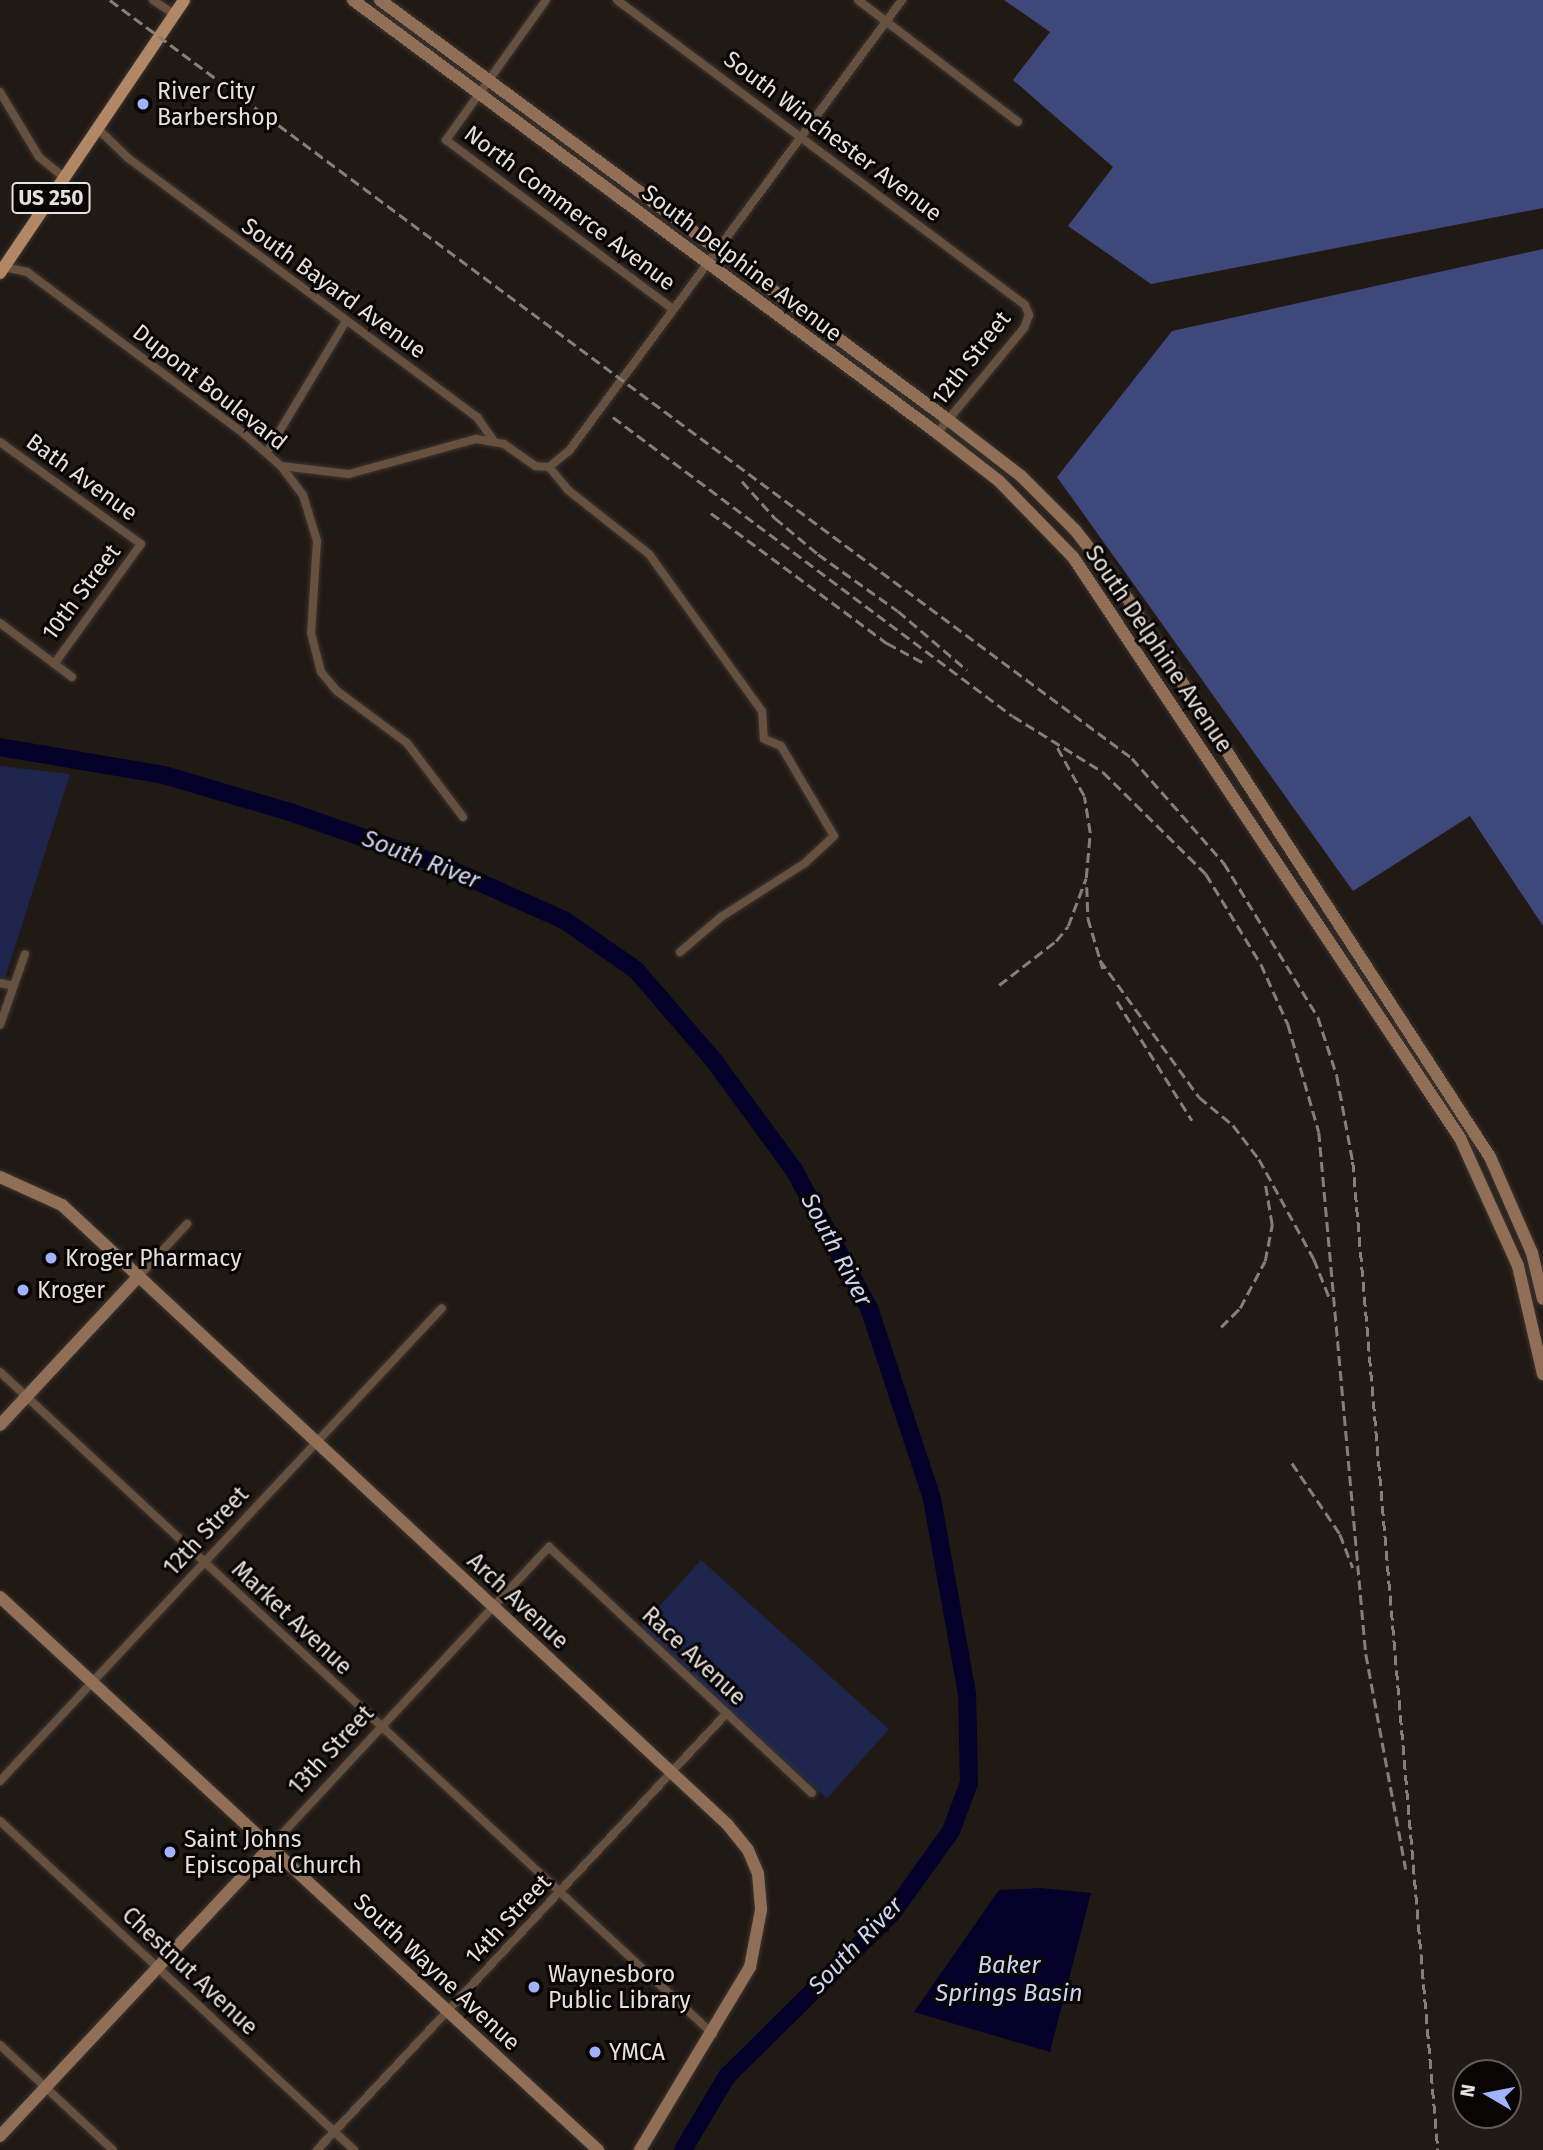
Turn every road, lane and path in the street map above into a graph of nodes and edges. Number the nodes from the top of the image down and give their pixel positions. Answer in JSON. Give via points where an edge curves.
{"nodes":[{"id":1,"x":153,"y":0,"type":"edge"},
{"id":2,"x":184,"y":0,"type":"edge"},
{"id":3,"x":353,"y":0,"type":"edge"},
{"id":4,"x":380,"y":0,"type":"edge"},
{"id":5,"x":546,"y":0,"type":"edge"},
{"id":6,"x":617,"y":0,"type":"edge"},
{"id":7,"x":858,"y":0,"type":"edge"},
{"id":8,"x":902,"y":0,"type":"edge"},
{"id":9,"x":174,"y":14,"type":"junction"},
{"id":10,"x":886,"y":21,"type":"junction"},
{"id":11,"x":488,"y":78,"type":"junction"},
{"id":12,"x":0,"y":92,"type":"edge"},
{"id":13,"x":477,"y":92,"type":"junction"},
{"id":14,"x":1018,"y":122,"type":"dead end"},
{"id":15,"x":99,"y":130,"type":"junction"},
{"id":16,"x":801,"y":136,"type":"junction"},
{"id":17,"x":65,"y":178,"type":"junction"},
{"id":18,"x":717,"y":250,"type":"junction"},
{"id":19,"x":707,"y":264,"type":"junction"},
{"id":20,"x":1,"y":268,"type":"edge"},
{"id":21,"x":1025,"y":306,"type":"joint"},
{"id":22,"x":673,"y":309,"type":"junction"},
{"id":23,"x":346,"y":321,"type":"junction"},
{"id":24,"x":947,"y":419,"type":"junction"},
{"id":25,"x":937,"y":433,"type":"junction"},
{"id":26,"x":493,"y":440,"type":"junction"},
{"id":27,"x":0,"y":442,"type":"edge"},
{"id":28,"x":267,"y":452,"type":"junction"},
{"id":29,"x":281,"y":466,"type":"junction"},
{"id":30,"x":549,"y":467,"type":"junction"},
{"id":31,"x":141,"y":544,"type":"joint"},
{"id":32,"x":0,"y":623,"type":"edge"},
{"id":33,"x":54,"y":664,"type":"junction"},
{"id":34,"x":72,"y":677,"type":"dead end"},
{"id":35,"x":463,"y":817,"type":"dead end"},
{"id":36,"x":680,"y":952,"type":"dead end"},
{"id":37,"x":25,"y":954,"type":"dead end"},
{"id":38,"x":0,"y":983,"type":"edge"},
{"id":39,"x":14,"y":986,"type":"junction"},
{"id":40,"x":0,"y":1025,"type":"edge"},
{"id":41,"x":0,"y":1177,"type":"edge"},
{"id":42,"x":187,"y":1224,"type":"dead end"},
{"id":43,"x":139,"y":1276,"type":"junction"},
{"id":44,"x":1543,"y":1299,"type":"edge"},
{"id":45,"x":442,"y":1308,"type":"dead end"},
{"id":46,"x":0,"y":1372,"type":"edge"},
{"id":47,"x":1543,"y":1374,"type":"edge"},
{"id":48,"x":27,"y":1397,"type":"junction"},
{"id":49,"x":0,"y":1425,"type":"edge"},
{"id":50,"x":316,"y":1441,"type":"junction"},
{"id":51,"x":549,"y":1546,"type":"joint"},
{"id":52,"x":203,"y":1562,"type":"junction"},
{"id":53,"x":0,"y":1597,"type":"edge"},
{"id":54,"x":494,"y":1607,"type":"junction"},
{"id":55,"x":92,"y":1682,"type":"junction"},
{"id":56,"x":727,"y":1713,"type":"junction"},
{"id":57,"x":380,"y":1727,"type":"junction"},
{"id":58,"x":672,"y":1773,"type":"junction"},
{"id":59,"x":0,"y":1781,"type":"edge"},
{"id":60,"x":812,"y":1793,"type":"dead end"},
{"id":61,"x":0,"y":1821,"type":"edge"},
{"id":62,"x":270,"y":1847,"type":"junction"},
{"id":63,"x":558,"y":1893,"type":"junction"},
{"id":64,"x":158,"y":1967,"type":"junction"},
{"id":65,"x":449,"y":2012,"type":"junction"},
{"id":66,"x":713,"y":2034,"type":"junction"},
{"id":67,"x":0,"y":2045,"type":"edge"},
{"id":68,"x":46,"y":2088,"type":"junction"},
{"id":69,"x":335,"y":2132,"type":"junction"},
{"id":70,"x":0,"y":2136,"type":"edge"},
{"id":71,"x":113,"y":2150,"type":"edge"},
{"id":72,"x":317,"y":2150,"type":"edge"},
{"id":73,"x":354,"y":2150,"type":"edge"},
{"id":74,"x":598,"y":2150,"type":"edge"},
{"id":75,"x":640,"y":2150,"type":"edge"}],
"edges":[{"from":1,"to":9,"type":"street"},
{"from":2,"to":9,"type":"main road","number":"US 250"},
{"from":3,"to":13,"type":"main road","name":"South Delphine Avenue"},
{"from":4,"to":11,"type":"main road","name":"South Delphine Avenue"},
{"from":5,"to":11,"type":"street"},
{"from":6,"to":16,"type":"street","name":"South Winchester Avenue"},
{"from":7,"to":10,"type":"street"},
{"from":8,"to":10,"type":"street"},
{"from":9,"to":15,"type":"main road","number":"US 250"},
{"from":10,"to":14,"type":"street"},
{"from":10,"to":16,"type":"street"},
{"from":11,"to":13,"type":"street"},
{"from":11,"to":18,"type":"main road","name":"South Delphine Avenue"},
{"from":12,"to":17,"type":"street","via":[[39,157]]},
{"from":13,"to":19,"type":"main road","name":"South Delphine Avenue"},
{"from":13,"to":22,"type":"street","name":"North Commerce Avenue","via":[[446,137]]},
{"from":15,"to":17,"type":"main road","number":"US 250"},
{"from":15,"to":23,"type":"street","name":"South Bayard Avenue","via":[[128,159]]},
{"from":16,"to":18,"type":"street"},
{"from":16,"to":21,"type":"street","name":"South Winchester Avenue"},
{"from":17,"to":20,"type":"main road","number":"US 250"},
{"from":18,"to":19,"type":"street"},
{"from":18,"to":24,"type":"main road","name":"South Delphine Avenue"},
{"from":19,"to":22,"type":"street"},
{"from":19,"to":25,"type":"main road","name":"South Delphine Avenue"},
{"from":20,"to":28,"type":"street","name":"Dupont Boulevard","via":[[27,272]]},
{"from":21,"to":24,"type":"street","name":"12th Street","via":[[1029,315],[1024,328]]},
{"from":22,"to":30,"type":"street","via":[[569,451]]},
{"from":23,"to":26,"type":"street","name":"South Bayard Avenue","via":[[477,417]]},
{"from":23,"to":28,"type":"street"},
{"from":24,"to":25,"type":"street","name":"12th Street"},
{"from":24,"to":44,"type":"main road","name":"South Delphine Avenue","via":[[1048,502],[1122,590],[1490,1157],[1532,1253]]},
{"from":25,"to":47,"type":"main road","name":"South Delphine Avenue","via":[[1041,521],[1100,591],[1460,1138],[1518,1266]]},
{"from":26,"to":29,"type":"street","name":"Dupont Boulevard","via":[[458,441],[386,467],[349,474]]},
{"from":26,"to":30,"type":"street","name":"South Bayard Avenue","via":[[536,466]]},
{"from":27,"to":31,"type":"street","name":"Bath Avenue"},
{"from":28,"to":29,"type":"street","name":"Dupont Boulevard"},
{"from":29,"to":35,"type":"street","via":[[303,495],[317,541],[311,634],[321,672],[337,691],[407,743]]},
{"from":30,"to":36,"type":"street","name":"South Bayard Avenue","via":[[568,491],[649,554],[762,711],[764,739],[781,746],[834,836],[805,863],[722,917]]},
{"from":31,"to":33,"type":"street","name":"10th Street"},
{"from":32,"to":33,"type":"street"},
{"from":33,"to":34,"type":"street"},
{"from":37,"to":39,"type":"street"},
{"from":38,"to":39,"type":"street"},
{"from":39,"to":40,"type":"street"},
{"from":41,"to":43,"type":"main road","name":"Arch Avenue","via":[[62,1205]]},
{"from":42,"to":43,"type":"street"},
{"from":43,"to":48,"type":"main road"},
{"from":43,"to":50,"type":"main road","name":"Arch Avenue"},
{"from":45,"to":50,"type":"street","name":"12th Street"},
{"from":46,"to":48,"type":"street","name":"Market Avenue"},
{"from":48,"to":49,"type":"main road"},
{"from":48,"to":52,"type":"street","name":"Market Avenue"},
{"from":50,"to":52,"type":"street","name":"12th Street"},
{"from":50,"to":54,"type":"main road","name":"Arch Avenue"},
{"from":51,"to":54,"type":"street","name":"13th Street"},
{"from":51,"to":56,"type":"street","name":"Race Avenue"},
{"from":52,"to":55,"type":"street","name":"12th Street"},
{"from":52,"to":57,"type":"street","name":"Market Avenue"},
{"from":53,"to":55,"type":"main road","name":"South Wayne Avenue"},
{"from":54,"to":57,"type":"street","name":"13th Street"},
{"from":54,"to":58,"type":"main road","name":"Arch Avenue"},
{"from":55,"to":59,"type":"street","name":"12th Street"},
{"from":55,"to":62,"type":"main road","name":"South Wayne Avenue"},
{"from":56,"to":58,"type":"street","name":"14th Street"},
{"from":56,"to":60,"type":"street","name":"Race Avenue"},
{"from":57,"to":62,"type":"street","name":"13th Street"},
{"from":57,"to":63,"type":"street","name":"Market Avenue"},
{"from":58,"to":63,"type":"street","name":"14th Street"},
{"from":58,"to":66,"type":"main road","name":"Arch Avenue","via":[[739,1837],[760,1884],[760,1924],[753,1959]]},
{"from":61,"to":64,"type":"street","name":"Chestnut Avenue"},
{"from":62,"to":64,"type":"main road","name":"13th Street"},
{"from":62,"to":65,"type":"main road","name":"South Wayne Avenue"},
{"from":63,"to":65,"type":"street","name":"14th Street"},
{"from":63,"to":66,"type":"street","name":"Market Avenue"},
{"from":64,"to":68,"type":"main road","name":"13th Street"},
{"from":64,"to":69,"type":"street","name":"Chestnut Avenue"},
{"from":65,"to":69,"type":"street","name":"14th Street"},
{"from":65,"to":74,"type":"main road","name":"South Wayne Avenue"},
{"from":66,"to":75,"type":"main road","name":"Arch Avenue"},
{"from":67,"to":68,"type":"street"},
{"from":68,"to":70,"type":"main road","name":"13th Street"},
{"from":68,"to":71,"type":"street"},
{"from":69,"to":72,"type":"street","name":"14th Street"},
{"from":69,"to":73,"type":"street","name":"Chestnut Avenue"}]}
